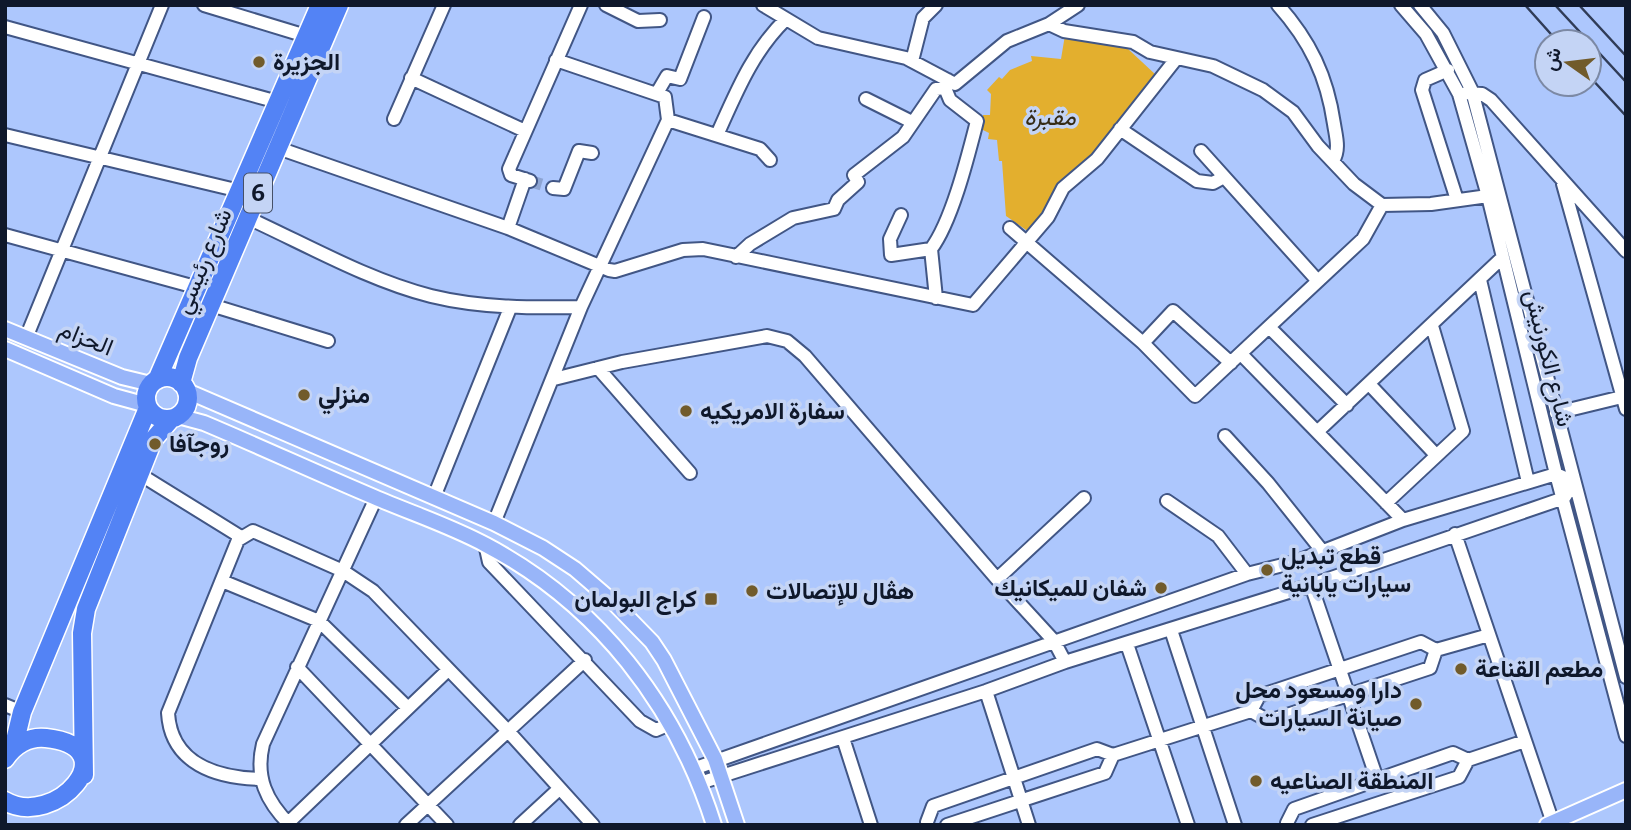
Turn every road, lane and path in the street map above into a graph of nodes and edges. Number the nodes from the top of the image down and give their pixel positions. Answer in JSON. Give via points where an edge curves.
{"nodes":[{"id":1,"x":162,"y":5,"type":"edge"},
{"id":2,"x":204,"y":5,"type":"edge"},
{"id":3,"x":320,"y":5,"type":"edge"},
{"id":4,"x":339,"y":5,"type":"edge"},
{"id":5,"x":444,"y":5,"type":"edge"},
{"id":6,"x":581,"y":5,"type":"edge"},
{"id":7,"x":606,"y":5,"type":"edge"},
{"id":8,"x":763,"y":5,"type":"edge"},
{"id":9,"x":1278,"y":5,"type":"edge"},
{"id":10,"x":1401,"y":5,"type":"edge"},
{"id":11,"x":1420,"y":5,"type":"edge"},
{"id":12,"x":928,"y":7,"type":"edge"},
{"id":13,"x":1072,"y":8,"type":"edge"},
{"id":14,"x":704,"y":17,"type":"dead end"},
{"id":15,"x":786,"y":19,"type":"junction"},
{"id":16,"x":660,"y":20,"type":"dead end"},
{"id":17,"x":1049,"y":24,"type":"junction"},
{"id":18,"x":5,"y":27,"type":"edge"},
{"id":19,"x":306,"y":36,"type":"junction"},
{"id":20,"x":1176,"y":59,"type":"junction"},
{"id":21,"x":556,"y":60,"type":"junction"},
{"id":22,"x":912,"y":61,"type":"junction"},
{"id":23,"x":138,"y":62,"type":"junction"},
{"id":24,"x":1448,"y":70,"type":"junction"},
{"id":25,"x":411,"y":78,"type":"junction"},
{"id":26,"x":947,"y":84,"type":"junction"},
{"id":27,"x":657,"y":93,"type":"junction"},
{"id":28,"x":1466,"y":93,"type":"junction"},
{"id":29,"x":866,"y":99,"type":"dead end"},
{"id":30,"x":278,"y":102,"type":"junction"},
{"id":31,"x":394,"y":119,"type":"dead end"},
{"id":32,"x":668,"y":120,"type":"junction"},
{"id":33,"x":912,"y":122,"type":"junction"},
{"id":34,"x":1120,"y":129,"type":"junction"},
{"id":35,"x":525,"y":131,"type":"junction"},
{"id":36,"x":5,"y":135,"type":"edge"},
{"id":37,"x":717,"y":135,"type":"junction"},
{"id":38,"x":278,"y":148,"type":"junction"},
{"id":39,"x":1201,"y":151,"type":"dead end"},
{"id":40,"x":593,"y":153,"type":"dead end"},
{"id":41,"x":100,"y":157,"type":"junction"},
{"id":42,"x":770,"y":160,"type":"dead end"},
{"id":43,"x":1333,"y":161,"type":"junction"},
{"id":44,"x":1224,"y":177,"type":"junction"},
{"id":45,"x":1563,"y":181,"type":"junction"},
{"id":46,"x":553,"y":188,"type":"dead end"},
{"id":47,"x":240,"y":191,"type":"junction"},
{"id":48,"x":1488,"y":196,"type":"junction"},
{"id":49,"x":1457,"y":200,"type":"junction"},
{"id":50,"x":1382,"y":205,"type":"junction"},
{"id":51,"x":901,"y":215,"type":"dead end"},
{"id":52,"x":247,"y":218,"type":"junction"},
{"id":53,"x":508,"y":228,"type":"junction"},
{"id":54,"x":1010,"y":228,"type":"dead end"},
{"id":55,"x":5,"y":235,"type":"edge"},
{"id":56,"x":1028,"y":242,"type":"junction"},
{"id":57,"x":931,"y":249,"type":"junction"},
{"id":58,"x":62,"y":250,"type":"junction"},
{"id":59,"x":1626,"y":251,"type":"edge"},
{"id":60,"x":736,"y":257,"type":"junction"},
{"id":61,"x":1503,"y":257,"type":"junction"},
{"id":62,"x":601,"y":266,"type":"junction"},
{"id":63,"x":1317,"y":280,"type":"junction"},
{"id":64,"x":1480,"y":280,"type":"junction"},
{"id":65,"x":199,"y":288,"type":"junction"},
{"id":66,"x":936,"y":298,"type":"junction"},
{"id":67,"x":211,"y":305,"type":"junction"},
{"id":68,"x":581,"y":307,"type":"junction"},
{"id":69,"x":510,"y":308,"type":"junction"},
{"id":70,"x":1432,"y":326,"type":"junction"},
{"id":71,"x":1269,"y":327,"type":"junction"},
{"id":72,"x":5,"y":330,"type":"edge"},
{"id":73,"x":26,"y":338,"type":"junction"},
{"id":74,"x":328,"y":341,"type":"dead end"},
{"id":75,"x":1143,"y":343,"type":"junction"},
{"id":76,"x":5,"y":349,"type":"edge"},
{"id":77,"x":1236,"y":359,"type":"junction"},
{"id":78,"x":598,"y":368,"type":"junction"},
{"id":79,"x":554,"y":379,"type":"junction"},
{"id":80,"x":154,"y":382,"type":"junction"},
{"id":81,"x":1370,"y":385,"type":"junction"},
{"id":82,"x":184,"y":387,"type":"junction"},
{"id":83,"x":1625,"y":401,"type":"edge"},
{"id":84,"x":1347,"y":405,"type":"junction"},
{"id":85,"x":148,"y":406,"type":"junction"},
{"id":86,"x":1556,"y":413,"type":"junction"},
{"id":87,"x":175,"y":418,"type":"junction"},
{"id":88,"x":1317,"y":432,"type":"junction"},
{"id":89,"x":1225,"y":436,"type":"dead end"},
{"id":90,"x":1436,"y":455,"type":"junction"},
{"id":91,"x":691,"y":473,"type":"dead end"},
{"id":92,"x":1556,"y":474,"type":"junction"},
{"id":93,"x":141,"y":475,"type":"junction"},
{"id":94,"x":1528,"y":482,"type":"junction"},
{"id":95,"x":1574,"y":482,"type":"junction"},
{"id":96,"x":434,"y":497,"type":"junction"},
{"id":97,"x":376,"y":498,"type":"junction"},
{"id":98,"x":1084,"y":498,"type":"dead end"},
{"id":99,"x":1564,"y":498,"type":"junction"},
{"id":100,"x":1167,"y":501,"type":"dead end"},
{"id":101,"x":1386,"y":503,"type":"junction"},
{"id":102,"x":1402,"y":520,"type":"junction"},
{"id":103,"x":494,"y":523,"type":"junction"},
{"id":104,"x":1455,"y":534,"type":"junction"},
{"id":105,"x":240,"y":537,"type":"junction"},
{"id":106,"x":485,"y":544,"type":"junction"},
{"id":107,"x":1323,"y":552,"type":"junction"},
{"id":108,"x":343,"y":571,"type":"junction"},
{"id":109,"x":1247,"y":574,"type":"junction"},
{"id":110,"x":997,"y":579,"type":"junction"},
{"id":111,"x":222,"y":580,"type":"junction"},
{"id":112,"x":1311,"y":585,"type":"junction"},
{"id":113,"x":318,"y":621,"type":"junction"},
{"id":114,"x":1171,"y":630,"type":"junction"},
{"id":115,"x":1489,"y":635,"type":"junction"},
{"id":116,"x":1054,"y":641,"type":"junction"},
{"id":117,"x":1127,"y":644,"type":"junction"},
{"id":118,"x":1436,"y":650,"type":"junction"},
{"id":119,"x":585,"y":660,"type":"junction"},
{"id":120,"x":1065,"y":662,"type":"junction"},
{"id":121,"x":297,"y":667,"type":"junction"},
{"id":122,"x":1340,"y":669,"type":"junction"},
{"id":123,"x":448,"y":670,"type":"junction"},
{"id":124,"x":1626,"y":677,"type":"edge"},
{"id":125,"x":986,"y":691,"type":"junction"},
{"id":126,"x":1348,"y":695,"type":"junction"},
{"id":127,"x":408,"y":708,"type":"junction"},
{"id":128,"x":14,"y":709,"type":"edge"},
{"id":129,"x":1251,"y":711,"type":"junction"},
{"id":130,"x":670,"y":724,"type":"junction"},
{"id":131,"x":1203,"y":727,"type":"junction"},
{"id":132,"x":508,"y":731,"type":"junction"},
{"id":133,"x":1626,"y":736,"type":"edge"},
{"id":134,"x":47,"y":738,"type":"junction"},
{"id":135,"x":844,"y":738,"type":"junction"},
{"id":136,"x":1160,"y":740,"type":"junction"},
{"id":137,"x":1525,"y":741,"type":"junction"},
{"id":138,"x":372,"y":743,"type":"junction"},
{"id":139,"x":9,"y":754,"type":"edge"},
{"id":140,"x":1112,"y":755,"type":"junction"},
{"id":141,"x":715,"y":759,"type":"junction"},
{"id":142,"x":1468,"y":760,"type":"junction"},
{"id":143,"x":692,"y":769,"type":"junction"},
{"id":144,"x":84,"y":775,"type":"junction"},
{"id":145,"x":720,"y":778,"type":"junction"},
{"id":146,"x":1014,"y":778,"type":"junction"},
{"id":147,"x":261,"y":779,"type":"junction"},
{"id":148,"x":1377,"y":779,"type":"junction"},
{"id":149,"x":701,"y":783,"type":"junction"},
{"id":150,"x":559,"y":789,"type":"junction"},
{"id":151,"x":1626,"y":790,"type":"edge"},
{"id":152,"x":5,"y":801,"type":"edge"},
{"id":153,"x":1021,"y":801,"type":"junction"},
{"id":154,"x":428,"y":804,"type":"junction"},
{"id":155,"x":289,"y":824,"type":"edge"},
{"id":156,"x":927,"y":824,"type":"edge"},
{"id":157,"x":1286,"y":824,"type":"edge"},
{"id":158,"x":1550,"y":824,"type":"edge"},
{"id":159,"x":406,"y":825,"type":"edge"},
{"id":160,"x":447,"y":825,"type":"edge"},
{"id":161,"x":520,"y":825,"type":"edge"},
{"id":162,"x":593,"y":825,"type":"edge"},
{"id":163,"x":714,"y":825,"type":"edge"},
{"id":164,"x":737,"y":825,"type":"edge"},
{"id":165,"x":872,"y":825,"type":"edge"},
{"id":166,"x":947,"y":825,"type":"edge"},
{"id":167,"x":1029,"y":825,"type":"edge"},
{"id":168,"x":1188,"y":825,"type":"edge"},
{"id":169,"x":1235,"y":825,"type":"edge"},
{"id":170,"x":1312,"y":825,"type":"edge"}],
"edges":[{"from":1,"to":23,"type":"street"},
{"from":2,"to":19,"type":"street"},
{"from":3,"to":19,"type":"highway","name":"شارع رئيسي","number":"6"},
{"from":4,"to":38,"type":"highway","name":"شارع رئيسي","number":"6"},
{"from":5,"to":25,"type":"street"},
{"from":6,"to":21,"type":"street"},
{"from":7,"to":16,"type":"street","via":[[638,21]]},
{"from":8,"to":15,"type":"street"},
{"from":9,"to":43,"type":"street","via":[[1303,34],[1324,78],[1338,148]]},
{"from":10,"to":24,"type":"street","name":"شارع الكورنيش"},
{"from":11,"to":28,"type":"street","name":"شارع الكورنيش","via":[[1443,33]]},
{"from":12,"to":22,"type":"street"},
{"from":13,"to":17,"type":"street"},
{"from":14,"to":27,"type":"street","via":[[680,79],[667,76]]},
{"from":15,"to":22,"type":"street","via":[[818,38]]},
{"from":15,"to":37,"type":"street","via":[[748,66]]},
{"from":17,"to":20,"type":"street","via":[[1064,31],[1133,42]]},
{"from":17,"to":26,"type":"street","via":[[1007,41],[955,84]]},
{"from":18,"to":23,"type":"street"},
{"from":19,"to":30,"type":"highway","name":"شارع رئيسي","number":"6"},
{"from":20,"to":34,"type":"street"},
{"from":20,"to":43,"type":"street","via":[[1213,66],[1263,90],[1293,112]]},
{"from":21,"to":27,"type":"street"},
{"from":21,"to":35,"type":"street"},
{"from":22,"to":26,"type":"street"},
{"from":23,"to":30,"type":"street"},
{"from":23,"to":41,"type":"street"},
{"from":24,"to":28,"type":"street","name":"شارع الكورنيش"},
{"from":24,"to":49,"type":"street","via":[[1425,80],[1422,90]]},
{"from":25,"to":31,"type":"street"},
{"from":25,"to":35,"type":"street"},
{"from":26,"to":33,"type":"street","via":[[936,89]]},
{"from":26,"to":57,"type":"street","via":[[950,100],[977,121],[960,179]]},
{"from":27,"to":32,"type":"street","via":[[665,97]]},
{"from":28,"to":45,"type":"street","via":[[1491,100]]},
{"from":28,"to":48,"type":"street","name":"شارع الكورنيش"},
{"from":28,"to":86,"type":"street","name":"شارع الكورنيش"},
{"from":29,"to":33,"type":"street"},
{"from":30,"to":47,"type":"highway","name":"شارع رئيسي","number":"6"},
{"from":32,"to":37,"type":"street"},
{"from":32,"to":62,"type":"street"},
{"from":33,"to":60,"type":"street","via":[[903,138],[854,175],[858,182],[834,209],[793,218]]},
{"from":34,"to":44,"type":"street","via":[[1197,181],[1213,183]]},
{"from":34,"to":56,"type":"street","via":[[1097,159],[1063,188]]},
{"from":35,"to":53,"type":"street","via":[[509,171],[527,180]]},
{"from":36,"to":41,"type":"street"},
{"from":37,"to":42,"type":"street","via":[[760,149]]},
{"from":38,"to":52,"type":"highway","name":"شارع رئيسي","number":"6"},
{"from":38,"to":53,"type":"street"},
{"from":39,"to":44,"type":"street"},
{"from":40,"to":46,"type":"street","via":[[579,151],[564,189]]},
{"from":41,"to":47,"type":"street"},
{"from":41,"to":58,"type":"street"},
{"from":43,"to":50,"type":"street","via":[[1359,190]]},
{"from":44,"to":63,"type":"street"},
{"from":45,"to":59,"type":"street"},
{"from":45,"to":83,"type":"street"},
{"from":47,"to":65,"type":"highway","name":"شارع رئيسي","number":"6"},
{"from":48,"to":49,"type":"street"},
{"from":48,"to":61,"type":"street","name":"شارع الكورنيش"},
{"from":49,"to":50,"type":"street"},
{"from":50,"to":63,"type":"street","via":[[1363,239]]},
{"from":51,"to":57,"type":"street","via":[[890,239],[891,255]]},
{"from":52,"to":67,"type":"highway","name":"شارع رئيسي","number":"6"},
{"from":52,"to":69,"type":"street","via":[[428,295]]},
{"from":53,"to":62,"type":"street"},
{"from":54,"to":56,"type":"street"},
{"from":55,"to":58,"type":"street"},
{"from":56,"to":66,"type":"street","via":[[973,305]]},
{"from":56,"to":75,"type":"street"},
{"from":57,"to":66,"type":"street"},
{"from":58,"to":65,"type":"street"},
{"from":58,"to":73,"type":"street"},
{"from":60,"to":62,"type":"street","via":[[692,248],[615,271]]},
{"from":60,"to":66,"type":"street"},
{"from":61,"to":64,"type":"street"},
{"from":61,"to":92,"type":"street","name":"شارع الكورنيش"},
{"from":62,"to":68,"type":"street"},
{"from":63,"to":71,"type":"street"},
{"from":64,"to":70,"type":"street"},
{"from":64,"to":94,"type":"street"},
{"from":65,"to":80,"type":"highway","name":"شارع رئيسي","number":"6"},
{"from":67,"to":74,"type":"street"},
{"from":67,"to":82,"type":"highway","name":"شارع رئيسي","number":"6"},
{"from":68,"to":69,"type":"street"},
{"from":68,"to":79,"type":"street"},
{"from":69,"to":96,"type":"street"},
{"from":70,"to":81,"type":"street"},
{"from":70,"to":90,"type":"street","via":[[1463,430]]},
{"from":71,"to":77,"type":"street"},
{"from":71,"to":84,"type":"street"},
{"from":72,"to":73,"type":"main road","name":"الحزام"},
{"from":73,"to":80,"type":"main road","name":"الحزام","via":[[122,377]]},
{"from":75,"to":77,"type":"street","via":[[1173,311]]},
{"from":75,"to":77,"type":"street","via":[[1195,396]]},
{"from":76,"to":85,"type":"main road"},
{"from":77,"to":88,"type":"street"},
{"from":78,"to":79,"type":"street"},
{"from":78,"to":91,"type":"street"},
{"from":78,"to":110,"type":"street","via":[[768,336],[787,341],[851,407]]},
{"from":79,"to":103,"type":"street"},
{"from":80,"to":82,"type":"highway","via":[[169,377]]},
{"from":80,"to":85,"type":"highway","name":"شارع رئيسي","via":[[146,394]]},
{"from":81,"to":84,"type":"street"},
{"from":81,"to":90,"type":"street"},
{"from":82,"to":87,"type":"highway","name":"شارع رئيسي","via":[[187,405]]},
{"from":82,"to":96,"type":"main road"},
{"from":83,"to":86,"type":"street"},
{"from":84,"to":88,"type":"street"},
{"from":85,"to":87,"type":"highway","via":[[158,417]]},
{"from":85,"to":128,"type":"highway","name":"شارع رئيسي"},
{"from":86,"to":95,"type":"street","name":"شارع الكورنيش"},
{"from":87,"to":93,"type":"highway","name":"شارع رئيسي","via":[[153,440]]},
{"from":87,"to":97,"type":"main road","via":[[211,426]]},
{"from":88,"to":101,"type":"street"},
{"from":89,"to":107,"type":"street"},
{"from":90,"to":101,"type":"street"},
{"from":92,"to":94,"type":"street"},
{"from":92,"to":95,"type":"street"},
{"from":92,"to":99,"type":"street","name":"شارع الكورنيش"},
{"from":93,"to":105,"type":"street"},
{"from":93,"to":144,"type":"highway","name":"شارع رئيسي","via":[[83,621]]},
{"from":94,"to":102,"type":"street"},
{"from":95,"to":99,"type":"street"},
{"from":95,"to":124,"type":"street","name":"شارع الكورنيش"},
{"from":96,"to":103,"type":"main road"},
{"from":97,"to":106,"type":"main road"},
{"from":97,"to":108,"type":"street"},
{"from":98,"to":110,"type":"street"},
{"from":99,"to":104,"type":"street"},
{"from":99,"to":133,"type":"street","name":"شارع الكورنيش"},
{"from":100,"to":109,"type":"street","via":[[1218,536]]},
{"from":101,"to":102,"type":"street"},
{"from":102,"to":107,"type":"street"},
{"from":103,"to":106,"type":"main road"},
{"from":103,"to":141,"type":"main road","via":[[582,574],[652,642]]},
{"from":104,"to":112,"type":"street"},
{"from":104,"to":115,"type":"street"},
{"from":105,"to":108,"type":"street","via":[[257,531]]},
{"from":105,"to":111,"type":"street"},
{"from":106,"to":119,"type":"street","via":[[489,562]]},
{"from":106,"to":130,"type":"main road","via":[[557,590],[592,620],[641,677]]},
{"from":107,"to":109,"type":"street"},
{"from":108,"to":113,"type":"street"},
{"from":108,"to":123,"type":"street","via":[[373,591]]},
{"from":109,"to":116,"type":"street"},
{"from":110,"to":116,"type":"street"},
{"from":111,"to":113,"type":"street"},
{"from":111,"to":147,"type":"street","via":[[168,713],[170,728],[178,749],[193,762],[228,775]]},
{"from":112,"to":114,"type":"street"},
{"from":112,"to":122,"type":"street"},
{"from":113,"to":121,"type":"street"},
{"from":113,"to":127,"type":"street"},
{"from":114,"to":117,"type":"street"},
{"from":114,"to":131,"type":"street"},
{"from":115,"to":118,"type":"street"},
{"from":115,"to":137,"type":"street"},
{"from":116,"to":120,"type":"street"},
{"from":116,"to":141,"type":"street"},
{"from":117,"to":120,"type":"street"},
{"from":117,"to":136,"type":"street"},
{"from":118,"to":122,"type":"street","via":[[1421,642]]},
{"from":118,"to":126,"type":"street","via":[[1430,668]]},
{"from":119,"to":130,"type":"street","via":[[640,721],[656,730]]},
{"from":119,"to":132,"type":"street"},
{"from":120,"to":125,"type":"street"},
{"from":121,"to":138,"type":"street"},
{"from":121,"to":147,"type":"street","via":[[264,744]]},
{"from":122,"to":126,"type":"street"},
{"from":122,"to":129,"type":"street","via":[[1259,696]]},
{"from":123,"to":127,"type":"street"},
{"from":123,"to":132,"type":"street"},
{"from":125,"to":135,"type":"street"},
{"from":125,"to":146,"type":"street"},
{"from":126,"to":129,"type":"street","via":[[1269,721]]},
{"from":126,"to":148,"type":"street"},
{"from":127,"to":138,"type":"street"},
{"from":128,"to":134,"type":"highway","via":[[37,723]]},
{"from":128,"to":139,"type":"highway","name":"شارع رئيسي"},
{"from":129,"to":131,"type":"street"},
{"from":130,"to":143,"type":"main road"},
{"from":131,"to":136,"type":"street"},
{"from":131,"to":169,"type":"street"},
{"from":132,"to":150,"type":"street"},
{"from":132,"to":154,"type":"street"},
{"from":134,"to":139,"type":"highway","name":"شارع رئيسي","via":[[29,740]]},
{"from":134,"to":144,"type":"highway","via":[[74,752]]},
{"from":135,"to":145,"type":"street"},
{"from":135,"to":165,"type":"street"},
{"from":136,"to":140,"type":"street"},
{"from":136,"to":168,"type":"street"},
{"from":137,"to":142,"type":"street"},
{"from":137,"to":158,"type":"street"},
{"from":138,"to":154,"type":"street"},
{"from":138,"to":155,"type":"street"},
{"from":140,"to":146,"type":"street","via":[[1097,749]]},
{"from":140,"to":153,"type":"street","via":[[1105,773]]},
{"from":141,"to":143,"type":"street"},
{"from":141,"to":145,"type":"main road"},
{"from":142,"to":148,"type":"street","via":[[1453,753]]},
{"from":142,"to":170,"type":"street","via":[[1459,776]]},
{"from":143,"to":149,"type":"main road"},
{"from":144,"to":152,"type":"highway","name":"شارع رئيسي","via":[[80,799],[57,819],[28,820]]},
{"from":145,"to":149,"type":"street"},
{"from":145,"to":164,"type":"main road"},
{"from":146,"to":153,"type":"street"},
{"from":146,"to":156,"type":"street","via":[[933,806]]},
{"from":147,"to":155,"type":"street","via":[[270,802]]},
{"from":148,"to":157,"type":"street","via":[[1294,808]]},
{"from":149,"to":163,"type":"main road"},
{"from":150,"to":161,"type":"street"},
{"from":150,"to":162,"type":"street"},
{"from":151,"to":158,"type":"main road"},
{"from":153,"to":166,"type":"street"},
{"from":153,"to":167,"type":"street"},
{"from":154,"to":159,"type":"street"},
{"from":154,"to":160,"type":"street"}]}
